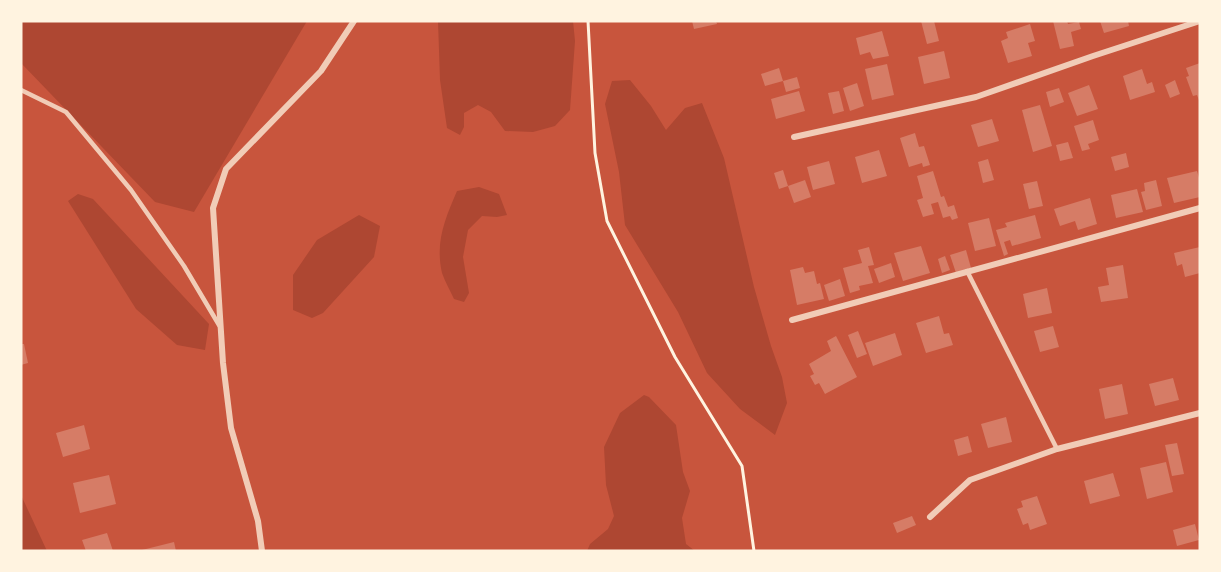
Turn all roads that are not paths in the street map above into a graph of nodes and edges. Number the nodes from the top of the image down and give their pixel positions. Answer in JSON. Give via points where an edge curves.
{"nodes":[{"id":1,"x":354,"y":21,"type":"edge"},
{"id":2,"x":1200,"y":21,"type":"edge"},
{"id":3,"x":21,"y":90,"type":"edge"},
{"id":4,"x":794,"y":137,"type":"dead end"},
{"id":5,"x":1200,"y":208,"type":"edge"},
{"id":6,"x":968,"y":271,"type":"junction"},
{"id":7,"x":792,"y":320,"type":"dead end"},
{"id":8,"x":221,"y":328,"type":"junction"},
{"id":9,"x":1200,"y":413,"type":"edge"},
{"id":10,"x":1057,"y":449,"type":"junction"},
{"id":11,"x":930,"y":517,"type":"dead end"},
{"id":12,"x":262,"y":551,"type":"edge"}],
"edges":[{"from":1,"to":8,"type":"street","via":[[321,71],[226,169],[213,208]]},
{"from":2,"to":4,"type":"street","via":[[976,97]]},
{"from":3,"to":8,"type":"lane","via":[[66,112],[131,190]]},
{"from":5,"to":6,"type":"street"},
{"from":6,"to":7,"type":"street"},
{"from":6,"to":10,"type":"lane"},
{"from":8,"to":12,"type":"street","via":[[231,428],[258,521]]},
{"from":9,"to":10,"type":"street"},
{"from":10,"to":11,"type":"street","via":[[970,480]]}]}
